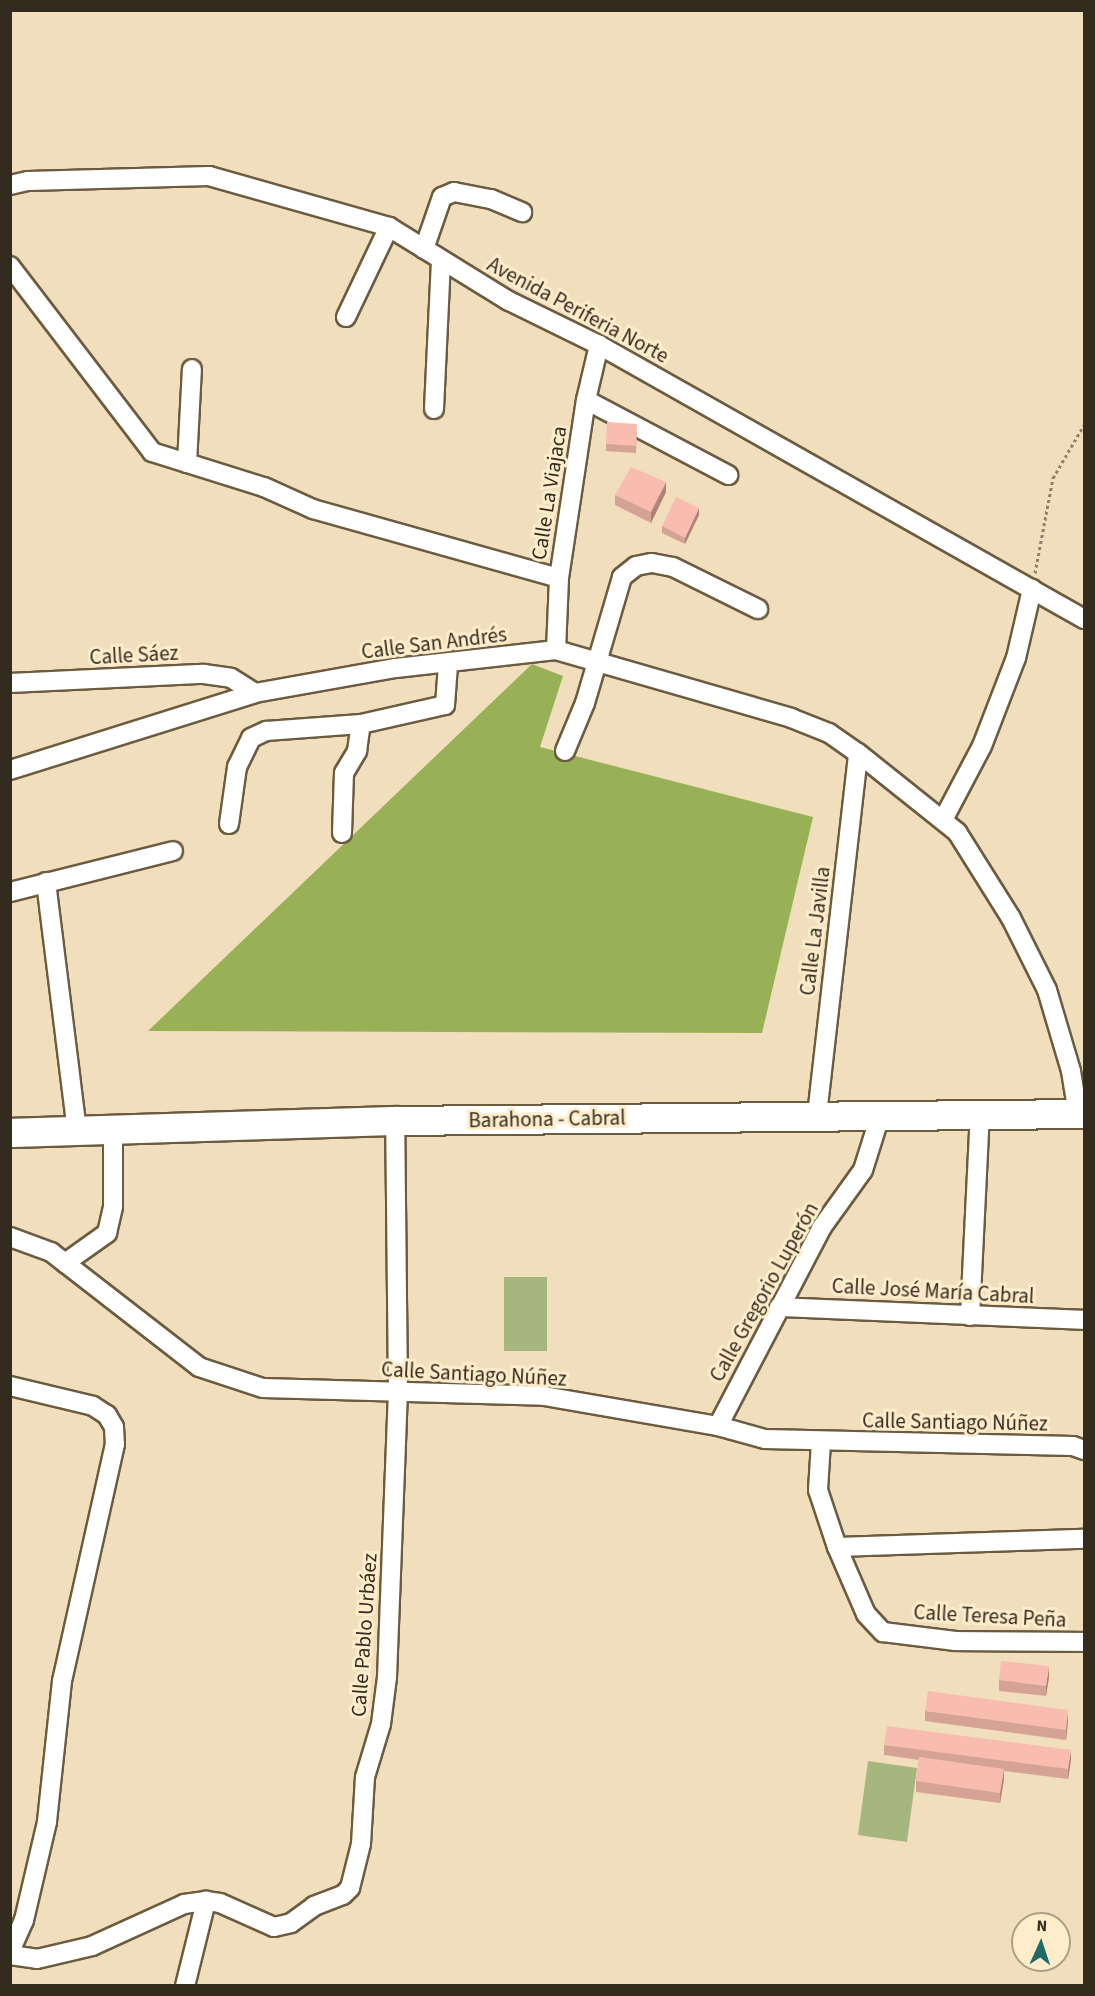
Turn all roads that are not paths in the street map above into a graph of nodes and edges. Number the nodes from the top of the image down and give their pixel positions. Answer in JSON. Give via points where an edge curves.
{"nodes":[{"id":1,"x":10,"y":185,"type":"edge"},
{"id":2,"x":522,"y":212,"type":"dead end"},
{"id":3,"x":389,"y":227,"type":"junction"},
{"id":4,"x":424,"y":249,"type":"junction"},
{"id":5,"x":441,"y":261,"type":"junction"},
{"id":6,"x":10,"y":266,"type":"edge"},
{"id":7,"x":346,"y":317,"type":"dead end"},
{"id":8,"x":599,"y":345,"type":"junction"},
{"id":9,"x":192,"y":369,"type":"dead end"},
{"id":10,"x":586,"y":400,"type":"junction"},
{"id":11,"x":434,"y":409,"type":"dead end"},
{"id":12,"x":187,"y":463,"type":"junction"},
{"id":13,"x":728,"y":475,"type":"dead end"},
{"id":14,"x":559,"y":578,"type":"junction"},
{"id":15,"x":1032,"y":589,"type":"junction"},
{"id":16,"x":758,"y":609,"type":"dead end"},
{"id":17,"x":1084,"y":620,"type":"edge"},
{"id":18,"x":556,"y":650,"type":"junction"},
{"id":19,"x":598,"y":660,"type":"junction"},
{"id":20,"x":448,"y":665,"type":"junction"},
{"id":21,"x":10,"y":683,"type":"edge"},
{"id":22,"x":255,"y":693,"type":"junction"},
{"id":23,"x":361,"y":724,"type":"junction"},
{"id":24,"x":565,"y":751,"type":"dead end"},
{"id":25,"x":858,"y":753,"type":"junction"},
{"id":26,"x":10,"y":770,"type":"edge"},
{"id":27,"x":944,"y":818,"type":"junction"},
{"id":28,"x":229,"y":824,"type":"dead end"},
{"id":29,"x":342,"y":833,"type":"dead end"},
{"id":30,"x":173,"y":851,"type":"dead end"},
{"id":31,"x":46,"y":882,"type":"junction"},
{"id":32,"x":10,"y":892,"type":"edge"},
{"id":33,"x":1081,"y":1114,"type":"edge"},
{"id":34,"x":817,"y":1115,"type":"junction"},
{"id":35,"x":980,"y":1115,"type":"junction"},
{"id":36,"x":880,"y":1116,"type":"junction"},
{"id":37,"x":395,"y":1121,"type":"junction"},
{"id":38,"x":113,"y":1129,"type":"junction"},
{"id":39,"x":77,"y":1130,"type":"junction"},
{"id":40,"x":10,"y":1133,"type":"edge"},
{"id":41,"x":10,"y":1237,"type":"edge"},
{"id":42,"x":65,"y":1263,"type":"junction"},
{"id":43,"x":779,"y":1307,"type":"junction"},
{"id":44,"x":970,"y":1316,"type":"junction"},
{"id":45,"x":1084,"y":1320,"type":"edge"},
{"id":46,"x":10,"y":1386,"type":"edge"},
{"id":47,"x":398,"y":1392,"type":"junction"},
{"id":48,"x":718,"y":1426,"type":"junction"},
{"id":49,"x":821,"y":1442,"type":"junction"},
{"id":50,"x":1084,"y":1450,"type":"edge"},
{"id":51,"x":1084,"y":1539,"type":"edge"},
{"id":52,"x":837,"y":1547,"type":"junction"},
{"id":53,"x":1084,"y":1642,"type":"edge"},
{"id":54,"x":206,"y":1901,"type":"junction"},
{"id":55,"x":10,"y":1954,"type":"edge"},
{"id":56,"x":185,"y":1986,"type":"edge"}],
"edges":[{"from":1,"to":3,"type":"street","name":"Avenida Periferia Norte","via":[[28,181],[209,176]]},
{"from":2,"to":4,"type":"street","via":[[490,199],[454,192],[442,196]]},
{"from":3,"to":4,"type":"street","name":"Avenida Periferia Norte"},
{"from":3,"to":7,"type":"street"},
{"from":4,"to":5,"type":"street","name":"Avenida Periferia Norte"},
{"from":5,"to":8,"type":"street","name":"Avenida Periferia Norte","via":[[509,301]]},
{"from":5,"to":11,"type":"street"},
{"from":6,"to":12,"type":"street","via":[[152,452]]},
{"from":8,"to":10,"type":"street","name":"Calle La Viajaca"},
{"from":8,"to":15,"type":"street","name":"Avenida Periferia Norte"},
{"from":9,"to":12,"type":"street"},
{"from":10,"to":13,"type":"street"},
{"from":10,"to":14,"type":"street","name":"Calle La Viajaca"},
{"from":12,"to":14,"type":"street","via":[[264,487],[313,509]]},
{"from":14,"to":18,"type":"street","name":"Calle La Viajaca"},
{"from":15,"to":17,"type":"street","name":"Avenida Periferia Norte"},
{"from":15,"to":27,"type":"street","via":[[1016,658],[991,724]]},
{"from":16,"to":19,"type":"street","via":[[673,567],[652,563],[636,566],[622,577]]},
{"from":18,"to":19,"type":"street","name":"Calle San Andrés"},
{"from":18,"to":20,"type":"street","name":"Calle San Andrés"},
{"from":19,"to":24,"type":"street"},
{"from":19,"to":25,"type":"street","name":"Calle San Andrés","via":[[791,718],[829,734]]},
{"from":20,"to":22,"type":"street","name":"Calle San Andrés","via":[[396,668]]},
{"from":20,"to":23,"type":"street","via":[[445,705]]},
{"from":21,"to":22,"type":"street","name":"Calle Sáez","via":[[204,674],[231,678]]},
{"from":22,"to":26,"type":"street","name":"Calle San Andrés"},
{"from":23,"to":28,"type":"street","via":[[266,731],[251,738],[237,767]]},
{"from":23,"to":29,"type":"street","via":[[357,751],[344,773]]},
{"from":25,"to":27,"type":"street","name":"Calle San Andrés"},
{"from":25,"to":34,"type":"street","name":"Calle La Javilla"},
{"from":27,"to":33,"type":"street","name":"Calle San Andrés","via":[[1011,918],[1047,990]]},
{"from":30,"to":31,"type":"street"},
{"from":31,"to":32,"type":"street"},
{"from":31,"to":39,"type":"street"},
{"from":33,"to":35,"type":"main road","name":"Barahona - Cabral"},
{"from":34,"to":36,"type":"main road","name":"Barahona - Cabral"},
{"from":34,"to":37,"type":"main road","name":"Barahona - Cabral"},
{"from":35,"to":36,"type":"main road","name":"Barahona - Cabral"},
{"from":35,"to":44,"type":"street"},
{"from":36,"to":43,"type":"street","name":"Calle Gregorio Luperón","via":[[863,1170],[822,1227]]},
{"from":37,"to":38,"type":"main road","name":"Barahona - Cabral"},
{"from":37,"to":47,"type":"street","name":"Calle Pablo Urbáez"},
{"from":38,"to":39,"type":"main road","name":"Barahona - Cabral"},
{"from":38,"to":42,"type":"street","via":[[113,1207],[107,1233]]},
{"from":39,"to":40,"type":"main road","name":"Barahona - Cabral"},
{"from":41,"to":42,"type":"street","name":"Calle Santiago Núñez","via":[[51,1252]]},
{"from":42,"to":47,"type":"street","name":"Calle Santiago Núñez","via":[[199,1367],[262,1388]]},
{"from":43,"to":44,"type":"street","name":"Calle José María Cabral"},
{"from":43,"to":48,"type":"street","name":"Calle Gregorio Luperón"},
{"from":44,"to":45,"type":"street","name":"Calle José María Cabral"},
{"from":46,"to":55,"type":"street","via":[[93,1406],[107,1415],[114,1427],[115,1444],[62,1681],[47,1822],[24,1920]]},
{"from":47,"to":48,"type":"street","name":"Calle Santiago Núñez","via":[[543,1396]]},
{"from":47,"to":54,"type":"street","name":"Calle Pablo Urbáez","via":[[387,1677],[381,1724],[365,1777],[361,1844],[350,1888],[291,1923],[274,1927],[220,1903]]},
{"from":48,"to":49,"type":"street","name":"Calle Santiago Núñez","via":[[765,1439]]},
{"from":49,"to":50,"type":"street","name":"Calle Santiago Núñez","via":[[1073,1446]]},
{"from":49,"to":52,"type":"street","name":"Calle Teresa Peña","via":[[818,1490]]},
{"from":51,"to":52,"type":"street"},
{"from":52,"to":53,"type":"street","name":"Calle Teresa Peña","via":[[866,1614],[884,1632],[955,1641]]},
{"from":54,"to":55,"type":"street","name":"Calle Pablo Urbáez","via":[[184,1904],[92,1947],[37,1959]]},
{"from":54,"to":56,"type":"street"}]}
